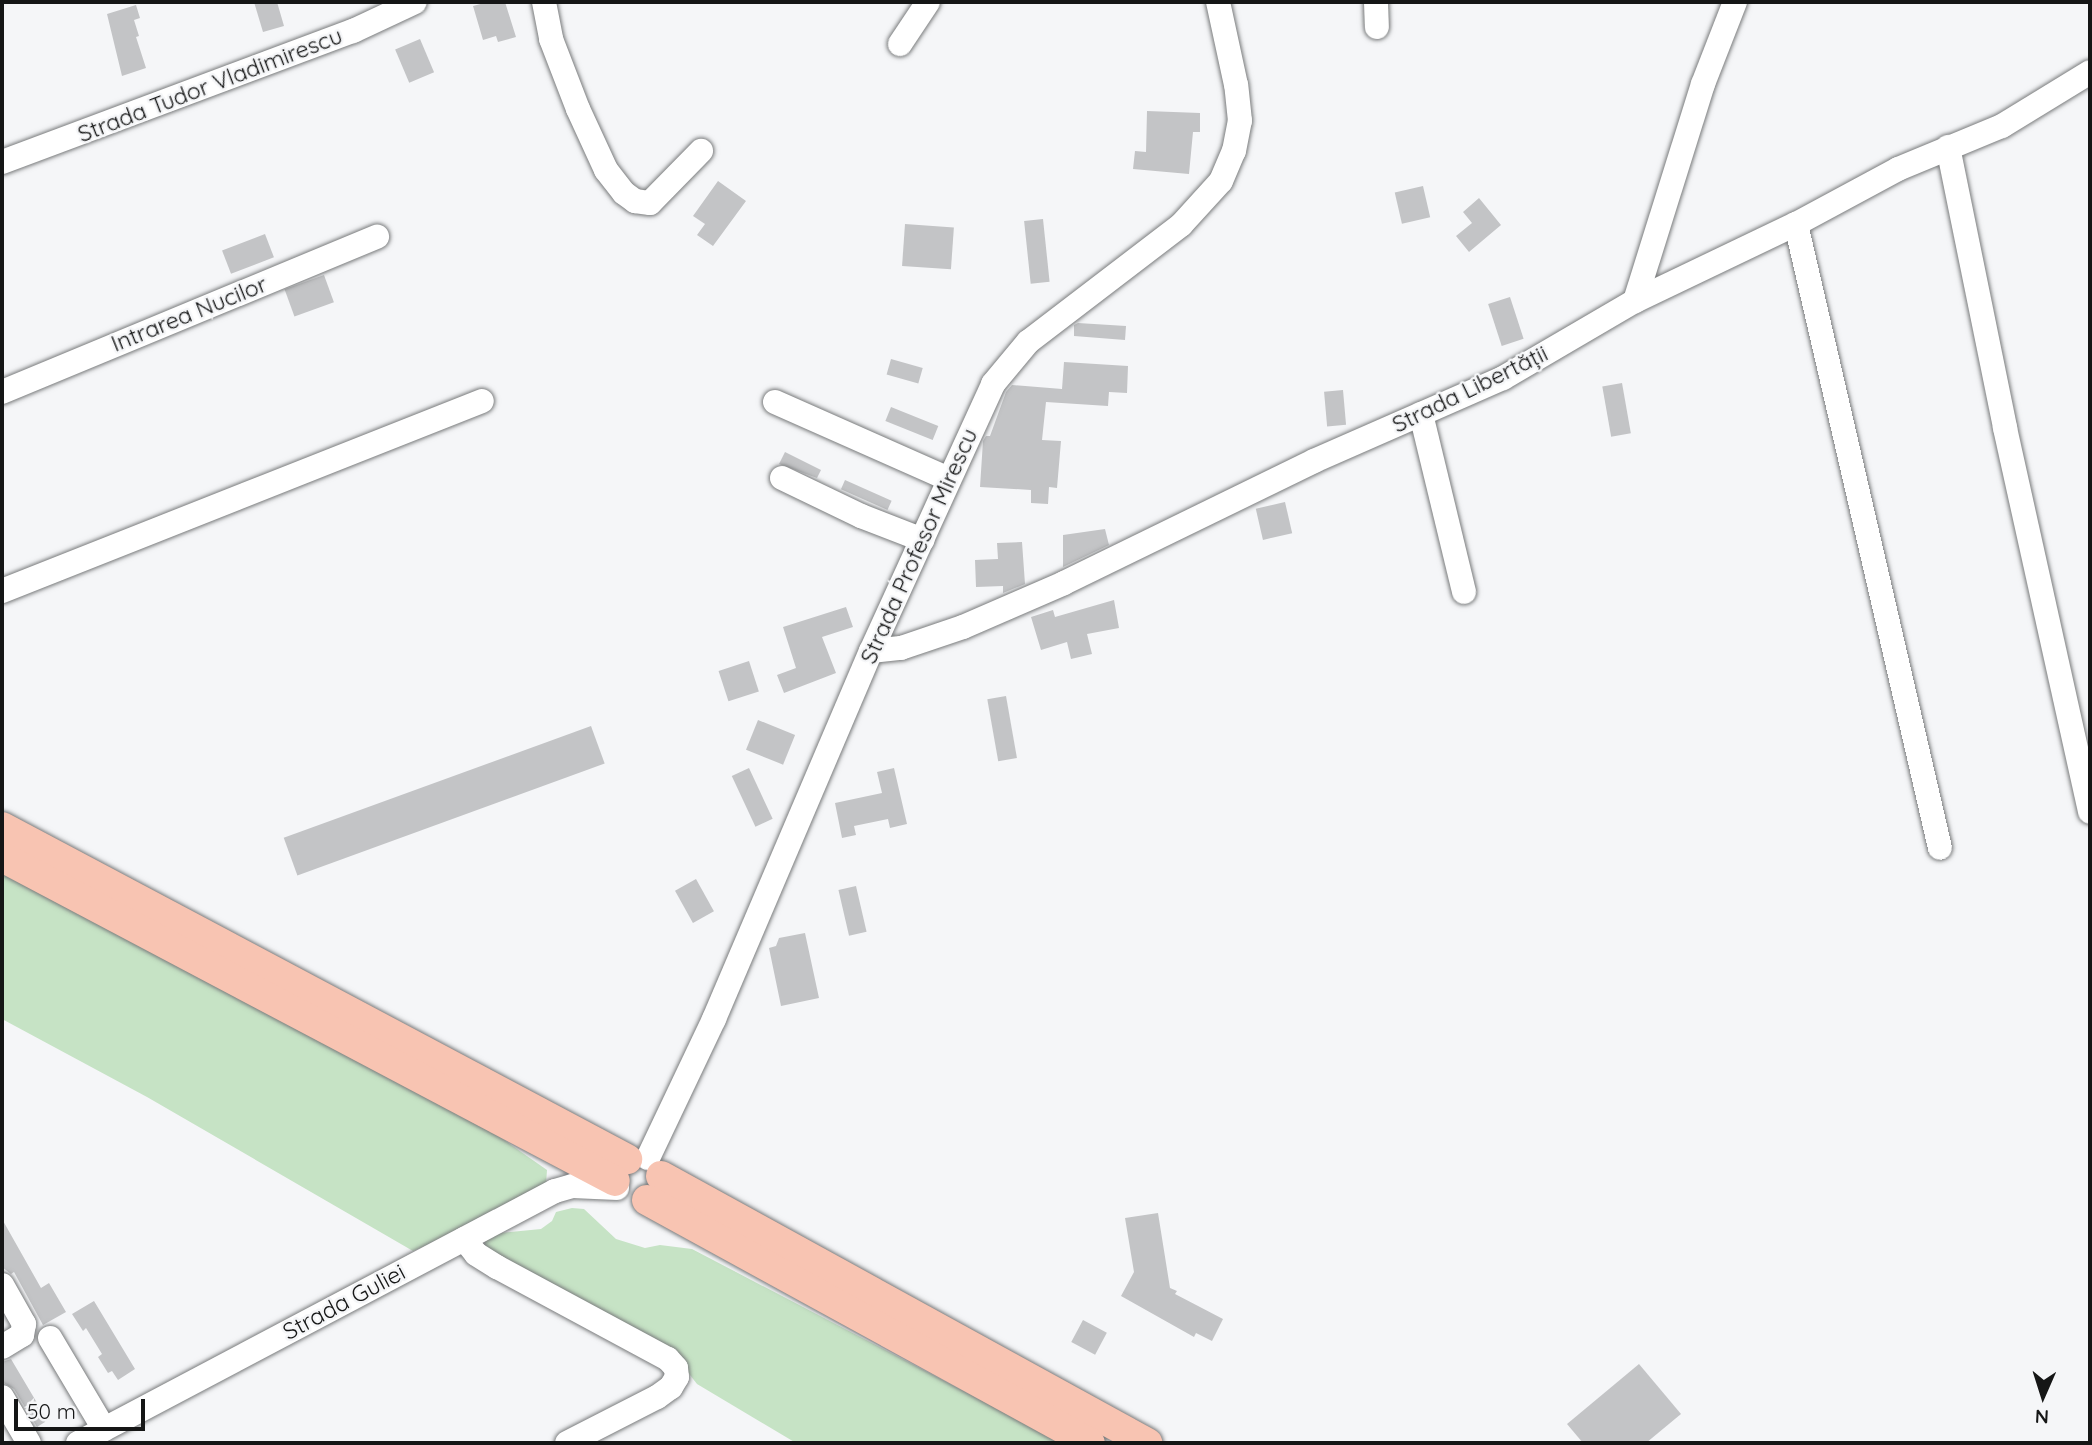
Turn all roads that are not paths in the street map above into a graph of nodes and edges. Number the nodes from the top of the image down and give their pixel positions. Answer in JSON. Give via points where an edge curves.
{"nodes":[{"id":1,"x":415,"y":2,"type":"edge"},
{"id":2,"x":544,"y":2,"type":"edge"},
{"id":3,"x":928,"y":2,"type":"edge"},
{"id":4,"x":1218,"y":2,"type":"edge"},
{"id":5,"x":1376,"y":2,"type":"edge"},
{"id":6,"x":1735,"y":2,"type":"edge"},
{"id":7,"x":1377,"y":27,"type":"dead end"},
{"id":8,"x":900,"y":44,"type":"dead end"},
{"id":9,"x":2090,"y":72,"type":"edge"},
{"id":10,"x":1948,"y":147,"type":"junction"},
{"id":11,"x":701,"y":151,"type":"dead end"},
{"id":12,"x":2,"y":162,"type":"edge"},
{"id":13,"x":1796,"y":223,"type":"junction"},
{"id":14,"x":377,"y":237,"type":"dead end"},
{"id":15,"x":1635,"y":301,"type":"junction"},
{"id":16,"x":2,"y":392,"type":"edge"},
{"id":17,"x":482,"y":401,"type":"dead end"},
{"id":18,"x":775,"y":402,"type":"dead end"},
{"id":19,"x":1421,"y":414,"type":"junction"},
{"id":20,"x":782,"y":478,"type":"dead end"},
{"id":21,"x":949,"y":480,"type":"junction"},
{"id":22,"x":923,"y":540,"type":"junction"},
{"id":23,"x":2,"y":591,"type":"edge"},
{"id":24,"x":1464,"y":592,"type":"dead end"},
{"id":25,"x":871,"y":651,"type":"junction"},
{"id":26,"x":2090,"y":812,"type":"edge"},
{"id":27,"x":2,"y":827,"type":"edge"},
{"id":28,"x":1940,"y":848,"type":"dead end"},
{"id":29,"x":2,"y":857,"type":"edge"},
{"id":30,"x":636,"y":1177,"type":"junction"},
{"id":31,"x":464,"y":1239,"type":"junction"},
{"id":32,"x":2,"y":1285,"type":"edge"},
{"id":33,"x":50,"y":1338,"type":"dead end"},
{"id":34,"x":2,"y":1348,"type":"edge"},
{"id":35,"x":2,"y":1397,"type":"edge"},
{"id":36,"x":104,"y":1429,"type":"junction"},
{"id":37,"x":29,"y":1443,"type":"edge"},
{"id":38,"x":78,"y":1443,"type":"edge"},
{"id":39,"x":567,"y":1443,"type":"edge"},
{"id":40,"x":1090,"y":1443,"type":"edge"},
{"id":41,"x":1147,"y":1443,"type":"edge"}],
"edges":[{"from":1,"to":12,"type":"street","name":"Strada Tudor Vladimirescu","via":[[353,31]]},
{"from":2,"to":11,"type":"street","via":[[551,39],[578,109],[606,170],[624,193],[635,201],[650,203]]},
{"from":3,"to":8,"type":"street"},
{"from":4,"to":21,"type":"street","name":"Strada Profesor Mirescu","via":[[1240,121],[1221,181],[1181,225],[1008,362],[993,384]]},
{"from":5,"to":7,"type":"street"},
{"from":6,"to":15,"type":"street","via":[[1703,85]]},
{"from":9,"to":10,"type":"street","name":"Strada Libertății","via":[[2002,126]]},
{"from":10,"to":13,"type":"street","name":"Strada Libertății"},
{"from":10,"to":26,"type":"street"},
{"from":13,"to":15,"type":"street","name":"Strada Libertății"},
{"from":13,"to":28,"type":"street"},
{"from":14,"to":16,"type":"street","name":"Intrarea Nucilor"},
{"from":15,"to":19,"type":"street","name":"Strada Libertății","via":[[1503,378]]},
{"from":17,"to":23,"type":"street"},
{"from":18,"to":21,"type":"street"},
{"from":19,"to":24,"type":"street"},
{"from":19,"to":25,"type":"street","name":"Strada Libertății","via":[[963,627],[901,648]]},
{"from":20,"to":22,"type":"street"},
{"from":21,"to":22,"type":"street","name":"Strada Profesor Mirescu"},
{"from":22,"to":25,"type":"street","name":"Strada Profesor Mirescu"},
{"from":25,"to":30,"type":"street","name":"Strada Profesor Mirescu","via":[[714,1019]]},
{"from":27,"to":30,"type":"main road"},
{"from":29,"to":30,"type":"main road"},
{"from":30,"to":31,"type":"street","name":"Strada Guliei","via":[[555,1191]]},
{"from":30,"to":40,"type":"main road"},
{"from":30,"to":41,"type":"main road"},
{"from":31,"to":36,"type":"street","name":"Strada Guliei"},
{"from":31,"to":39,"type":"street","via":[[476,1254],[497,1267],[668,1359],[676,1368],[677,1377],[664,1392]]},
{"from":32,"to":34,"type":"street","via":[[24,1324],[22,1335]]},
{"from":33,"to":36,"type":"street"},
{"from":35,"to":37,"type":"street"},
{"from":36,"to":38,"type":"street","name":"Strada Guliei"}]}
